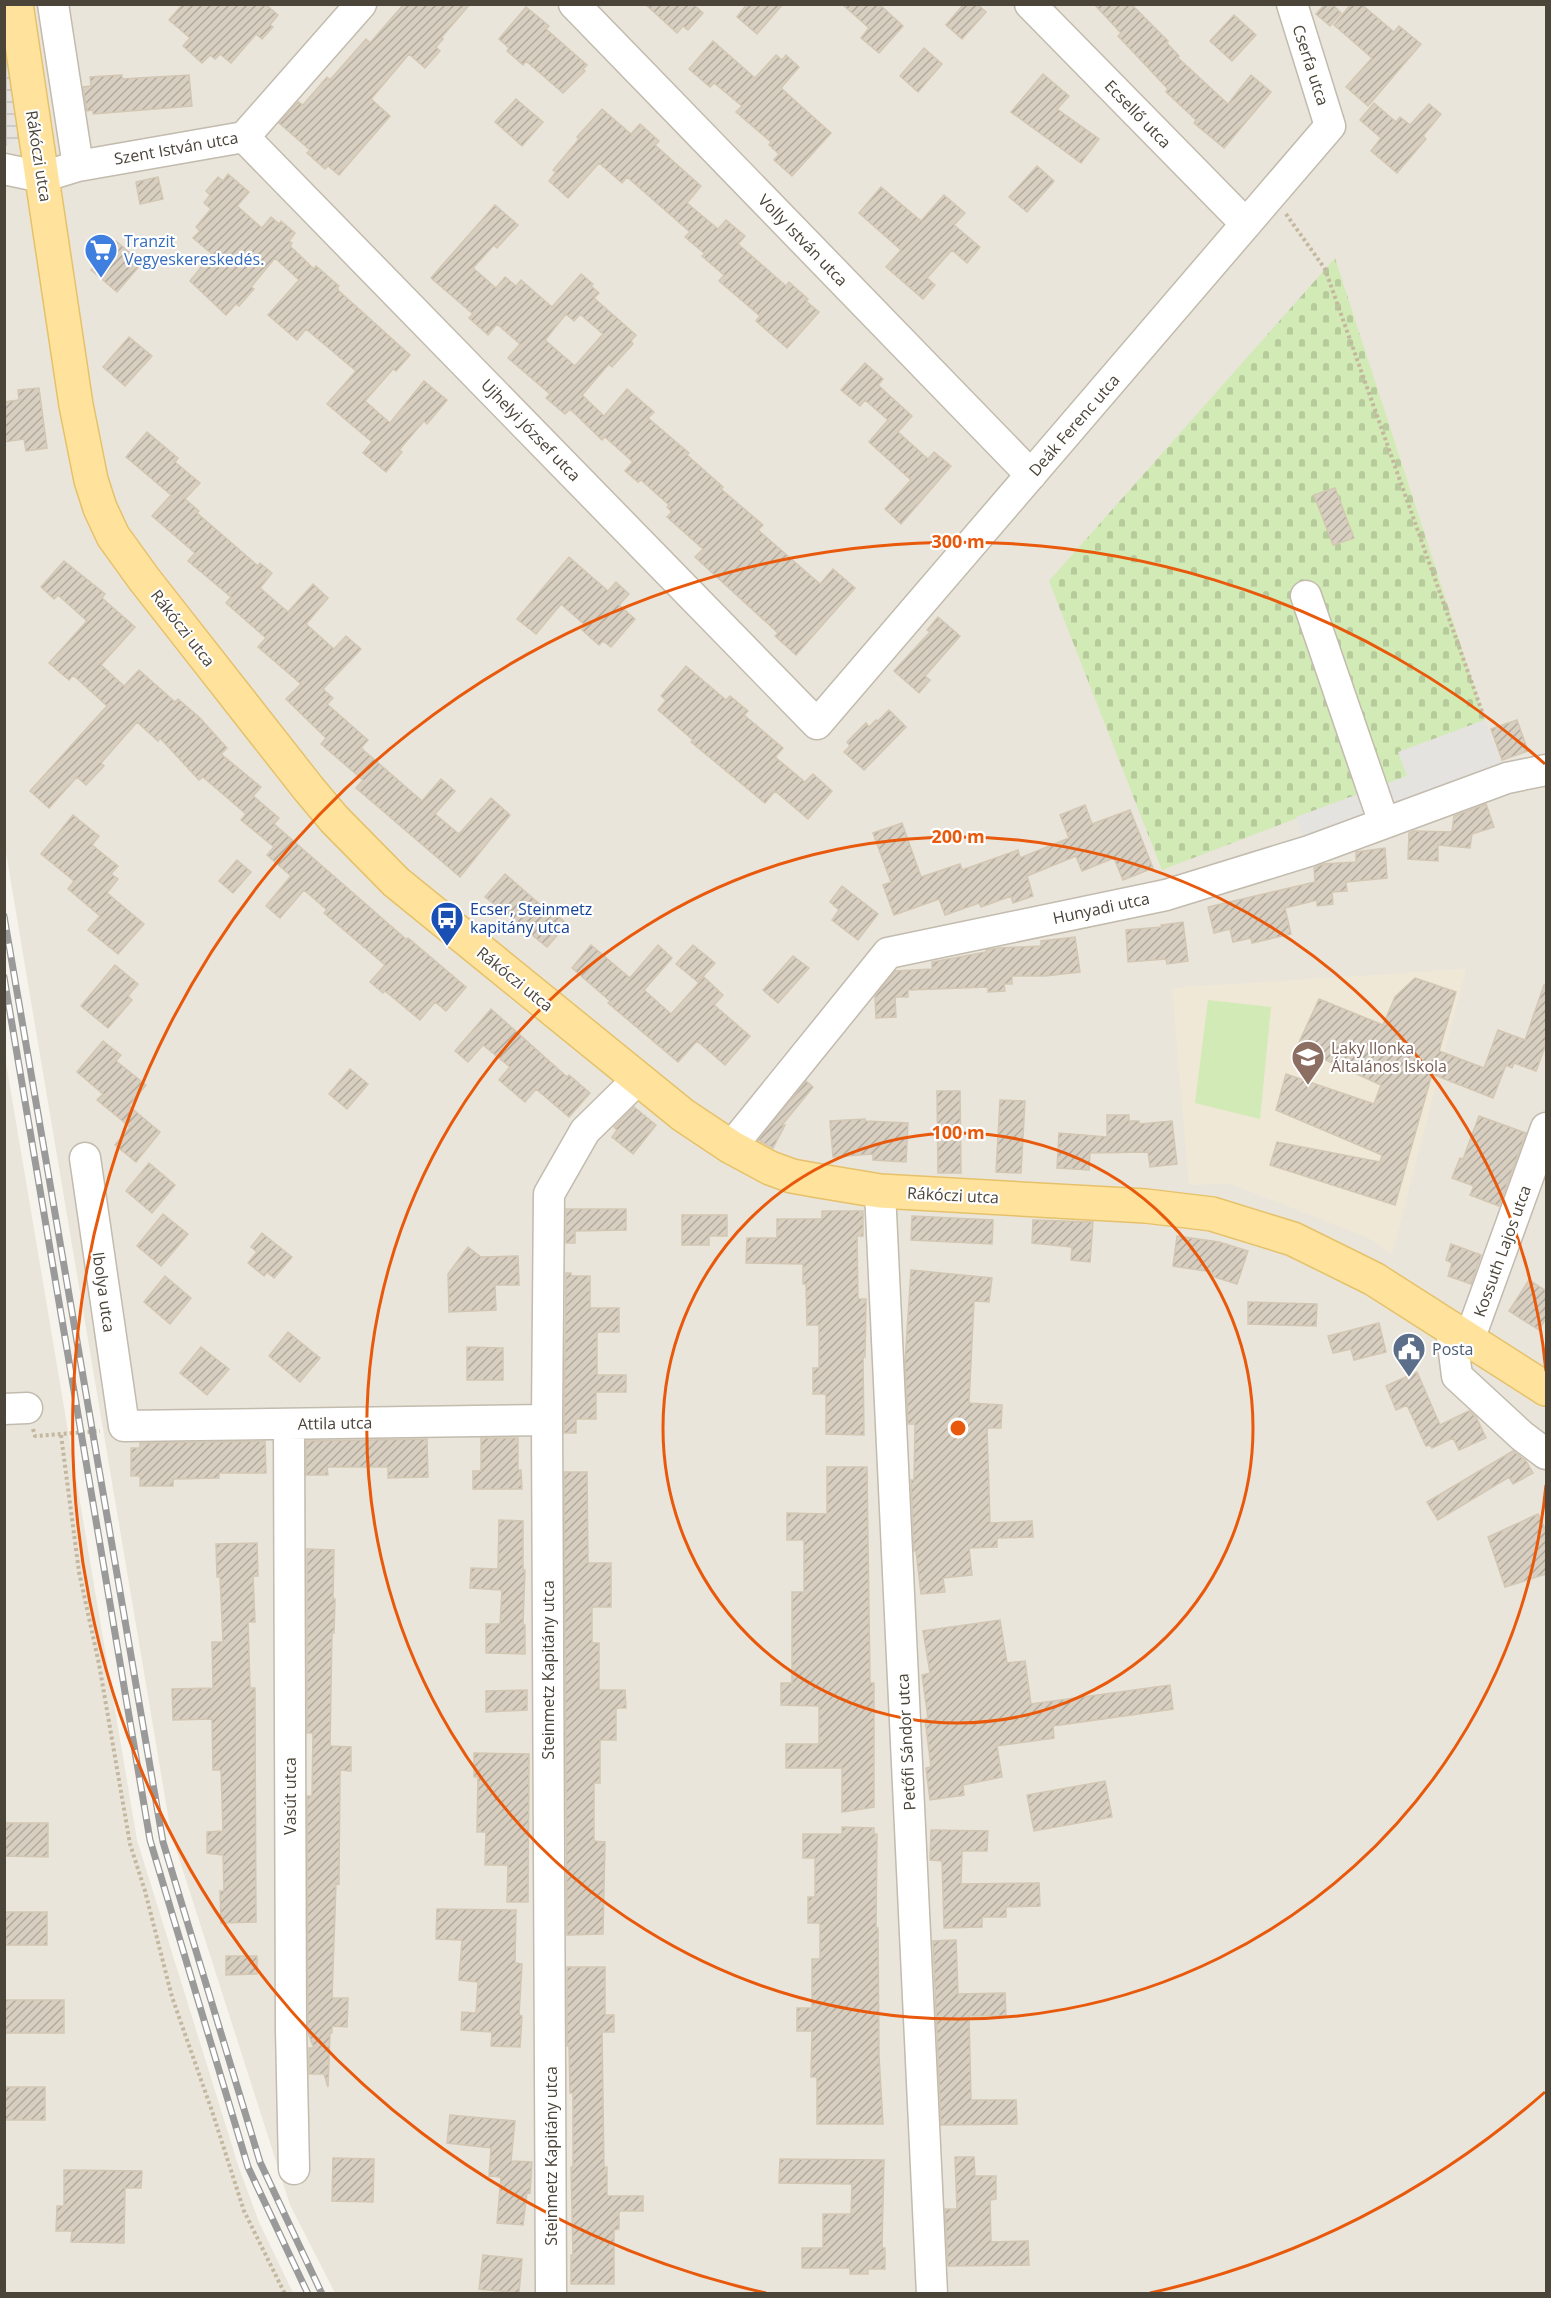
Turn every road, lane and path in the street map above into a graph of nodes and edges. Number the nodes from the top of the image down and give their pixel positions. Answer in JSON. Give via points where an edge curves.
{"nodes":[{"id":1,"x":16,"y":4,"type":"edge"},
{"id":2,"x":53,"y":4,"type":"edge"},
{"id":3,"x":361,"y":4,"type":"edge"},
{"id":4,"x":574,"y":4,"type":"edge"},
{"id":5,"x":1030,"y":4,"type":"edge"},
{"id":6,"x":1292,"y":4,"type":"edge"},
{"id":7,"x":1330,"y":126,"type":"joint"},
{"id":8,"x":244,"y":137,"type":"junction"},
{"id":9,"x":78,"y":166,"type":"junction"},
{"id":10,"x":4,"y":169,"type":"edge"},
{"id":11,"x":42,"y":177,"type":"junction"},
{"id":12,"x":1272,"y":194,"type":"junction"},
{"id":13,"x":1246,"y":224,"type":"junction"},
{"id":14,"x":1031,"y":475,"type":"junction"},
{"id":15,"x":1306,"y":596,"type":"dead end"},
{"id":16,"x":1485,"y":720,"type":"dead end"},
{"id":17,"x":817,"y":724,"type":"joint"},
{"id":18,"x":1546,"y":770,"type":"edge"},
{"id":19,"x":1384,"y":824,"type":"junction"},
{"id":20,"x":638,"y":1079,"type":"junction"},
{"id":21,"x":1546,"y":1128,"type":"edge"},
{"id":22,"x":730,"y":1147,"type":"junction"},
{"id":23,"x":85,"y":1158,"type":"dead end"},
{"id":24,"x":880,"y":1191,"type":"junction"},
{"id":25,"x":1460,"y":1334,"type":"junction"},
{"id":26,"x":1546,"y":1389,"type":"edge"},
{"id":27,"x":16,"y":1408,"type":"edge"},
{"id":28,"x":547,"y":1420,"type":"junction"},
{"id":29,"x":290,"y":1424,"type":"junction"},
{"id":30,"x":124,"y":1426,"type":"junction"},
{"id":31,"x":61,"y":1435,"type":"junction"},
{"id":32,"x":1546,"y":1454,"type":"edge"},
{"id":33,"x":294,"y":2169,"type":"dead end"},
{"id":34,"x":285,"y":2294,"type":"edge"},
{"id":35,"x":551,"y":2294,"type":"edge"},
{"id":36,"x":932,"y":2294,"type":"edge"}],
"edges":[{"from":1,"to":11,"type":"main road","name":"Rákóczi utca"},
{"from":2,"to":9,"type":"street"},
{"from":3,"to":8,"type":"street","name":"Szent István utca"},
{"from":4,"to":14,"type":"street","name":"Volly István utca"},
{"from":5,"to":13,"type":"street","name":"Ecsellő utca"},
{"from":6,"to":7,"type":"street","name":"Cserfa utca"},
{"from":7,"to":12,"type":"street","name":"Deák Ferenc utca"},
{"from":8,"to":9,"type":"street","name":"Szent István utca"},
{"from":8,"to":17,"type":"street","name":"Ujhelyi József utca"},
{"from":9,"to":11,"type":"street","name":"Szent István utca"},
{"from":10,"to":11,"type":"street"},
{"from":11,"to":20,"type":"main road","name":"Rákóczi utca","via":[[76,405],[91,480],[113,536],[308,788],[367,854],[427,909]]},
{"from":12,"to":13,"type":"street","name":"Deák Ferenc utca"},
{"from":12,"to":16,"type":"path","via":[[1325,269]]},
{"from":13,"to":14,"type":"street","name":"Deák Ferenc utca"},
{"from":14,"to":17,"type":"street","name":"Deák Ferenc utca"},
{"from":15,"to":19,"type":"street"},
{"from":18,"to":19,"type":"street","name":"Hunyadi utca","via":[[1507,778]]},
{"from":19,"to":22,"type":"street","name":"Hunyadi utca","via":[[1166,895],[888,953]]},
{"from":20,"to":22,"type":"main road","name":"Rákóczi utca"},
{"from":20,"to":28,"type":"street","name":"Steinmetz Kapitány utca","via":[[585,1131],[549,1194]]},
{"from":21,"to":25,"type":"street","name":"Kossuth Lajos utca"},
{"from":22,"to":24,"type":"main road","name":"Rákóczi utca","via":[[792,1176]]},
{"from":23,"to":30,"type":"street","name":"Ibolya utca"},
{"from":24,"to":25,"type":"main road","name":"Rákóczi utca","via":[[1146,1206],[1212,1214],[1293,1239],[1328,1255],[1374,1279]]},
{"from":24,"to":36,"type":"street","name":"Petőfi Sándor utca"},
{"from":25,"to":26,"type":"main road","name":"Rákóczi utca"},
{"from":25,"to":32,"type":"street","via":[[1457,1376]]},
{"from":27,"to":31,"type":"path","via":[[35,1436]]},
{"from":28,"to":29,"type":"street","name":"Attila utca"},
{"from":28,"to":35,"type":"street","name":"Steinmetz Kapitány utca"},
{"from":29,"to":30,"type":"street","name":"Attila utca"},
{"from":29,"to":33,"type":"street","name":"Vasút utca"},
{"from":30,"to":31,"type":"path"},
{"from":31,"to":34,"type":"path","via":[[80,1572],[130,1844],[172,1997],[244,2211]]}]}
